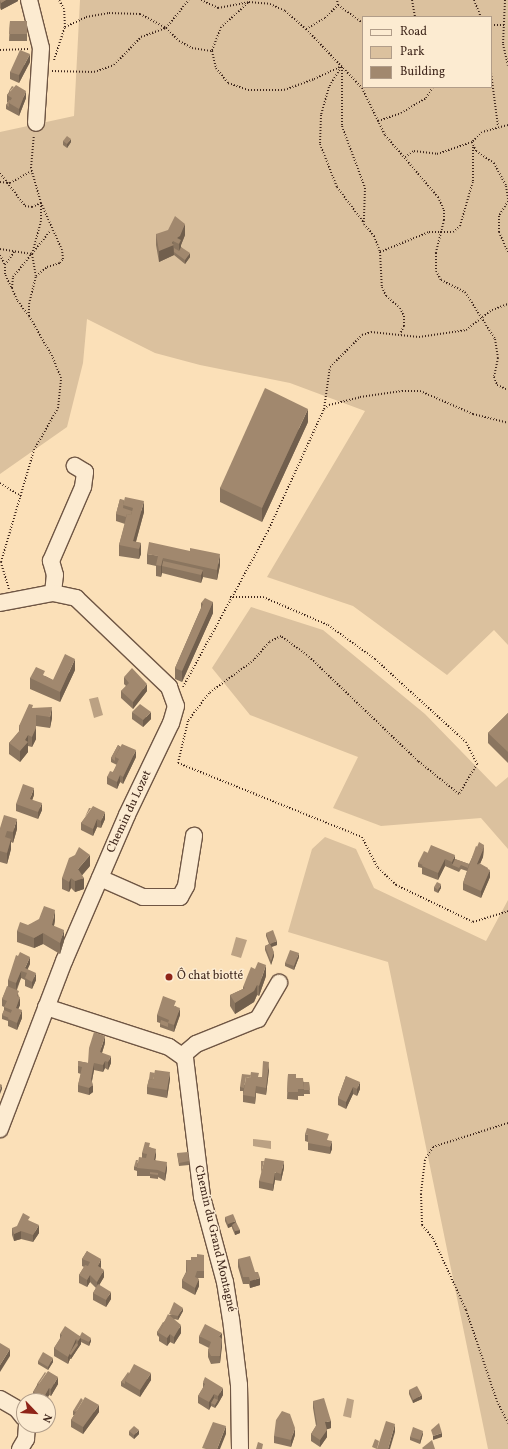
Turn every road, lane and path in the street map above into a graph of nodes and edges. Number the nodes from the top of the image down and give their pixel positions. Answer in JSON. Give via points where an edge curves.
{"nodes":[{"id":1,"x":29,"y":0,"type":"edge"},
{"id":2,"x":59,"y":0,"type":"edge"},
{"id":3,"x":188,"y":0,"type":"edge"},
{"id":4,"x":201,"y":0,"type":"edge"},
{"id":5,"x":269,"y":0,"type":"edge"},
{"id":6,"x":338,"y":0,"type":"edge"},
{"id":7,"x":412,"y":0,"type":"edge"},
{"id":8,"x":474,"y":0,"type":"edge"},
{"id":9,"x":505,"y":0,"type":"edge"},
{"id":10,"x":249,"y":2,"type":"junction"},
{"id":11,"x":270,"y":4,"type":"junction"},
{"id":12,"x":338,"y":5,"type":"junction"},
{"id":13,"x":415,"y":16,"type":"edge"},
{"id":14,"x":481,"y":16,"type":"edge"},
{"id":15,"x":362,"y":22,"type":"edge"},
{"id":16,"x":492,"y":25,"type":"edge"},
{"id":17,"x":504,"y":25,"type":"junction"},
{"id":18,"x":65,"y":27,"type":"junction"},
{"id":19,"x":166,"y":28,"type":"junction"},
{"id":20,"x":306,"y":29,"type":"junction"},
{"id":21,"x":41,"y":48,"type":"junction"},
{"id":22,"x":0,"y":50,"type":"edge"},
{"id":23,"x":212,"y":51,"type":"junction"},
{"id":24,"x":508,"y":64,"type":"edge"},
{"id":25,"x":342,"y":66,"type":"junction"},
{"id":26,"x":46,"y":71,"type":"junction"},
{"id":27,"x":492,"y":81,"type":"edge"},
{"id":28,"x":432,"y":88,"type":"edge"},
{"id":29,"x":39,"y":92,"type":"junction"},
{"id":30,"x":378,"y":121,"type":"junction"},
{"id":31,"x":36,"y":123,"type":"joint"},
{"id":32,"x":508,"y":125,"type":"edge"},
{"id":33,"x":498,"y":126,"type":"junction"},
{"id":34,"x":472,"y":142,"type":"junction"},
{"id":35,"x":473,"y":147,"type":"junction"},
{"id":36,"x":405,"y":157,"type":"junction"},
{"id":37,"x":32,"y":171,"type":"junction"},
{"id":38,"x":0,"y":173,"type":"edge"},
{"id":39,"x":0,"y":182,"type":"edge"},
{"id":40,"x":10,"y":183,"type":"junction"},
{"id":41,"x":508,"y":200,"type":"edge"},
{"id":42,"x":41,"y":203,"type":"junction"},
{"id":43,"x":364,"y":224,"type":"junction"},
{"id":44,"x":51,"y":230,"type":"junction"},
{"id":45,"x":442,"y":232,"type":"junction"},
{"id":46,"x":0,"y":249,"type":"edge"},
{"id":47,"x":14,"y":252,"type":"junction"},
{"id":48,"x":380,"y":252,"type":"junction"},
{"id":49,"x":508,"y":252,"type":"edge"},
{"id":50,"x":32,"y":254,"type":"junction"},
{"id":51,"x":0,"y":255,"type":"edge"},
{"id":52,"x":5,"y":265,"type":"junction"},
{"id":53,"x":36,"y":276,"type":"junction"},
{"id":54,"x":12,"y":288,"type":"junction"},
{"id":55,"x":508,"y":304,"type":"edge"},
{"id":56,"x":29,"y":316,"type":"junction"},
{"id":57,"x":481,"y":319,"type":"junction"},
{"id":58,"x":400,"y":334,"type":"junction"},
{"id":59,"x":508,"y":390,"type":"edge"},
{"id":60,"x":324,"y":409,"type":"junction"},
{"id":61,"x":508,"y":423,"type":"edge"},
{"id":62,"x":75,"y":466,"type":"dead end"},
{"id":63,"x":0,"y":483,"type":"edge"},
{"id":64,"x":21,"y":496,"type":"junction"},
{"id":65,"x":1,"y":562,"type":"edge"},
{"id":66,"x":53,"y":593,"type":"junction"},
{"id":67,"x":230,"y":597,"type":"junction"},
{"id":68,"x":3,"y":602,"type":"edge"},
{"id":69,"x":175,"y":700,"type":"junction"},
{"id":70,"x":194,"y":836,"type":"dead end"},
{"id":71,"x":100,"y":878,"type":"junction"},
{"id":72,"x":508,"y":911,"type":"edge"},
{"id":73,"x":279,"y":983,"type":"dead end"},
{"id":74,"x":46,"y":1007,"type":"junction"},
{"id":75,"x":183,"y":1055,"type":"junction"},
{"id":76,"x":508,"y":1123,"type":"edge"},
{"id":77,"x":0,"y":1129,"type":"edge"},
{"id":78,"x":0,"y":1399,"type":"edge"},
{"id":79,"x":16,"y":1408,"type":"edge"},
{"id":80,"x":508,"y":1423,"type":"edge"},
{"id":81,"x":26,"y":1433,"type":"edge"},
{"id":82,"x":20,"y":1449,"type":"edge"},
{"id":83,"x":240,"y":1449,"type":"edge"}],
"edges":[{"from":1,"to":21,"type":"street"},
{"from":2,"to":18,"type":"path","via":[[64,10]]},
{"from":3,"to":19,"type":"path"},
{"from":4,"to":10,"type":"path","via":[[218,8]]},
{"from":5,"to":11,"type":"path"},
{"from":6,"to":12,"type":"path"},
{"from":7,"to":13,"type":"path"},
{"from":8,"to":14,"type":"path"},
{"from":9,"to":17,"type":"path"},
{"from":10,"to":11,"type":"path"},
{"from":10,"to":23,"type":"path","via":[[221,27]]},
{"from":11,"to":20,"type":"path","via":[[285,11]]},
{"from":12,"to":15,"type":"path"},
{"from":12,"to":20,"type":"path","via":[[325,18]]},
{"from":16,"to":17,"type":"path"},
{"from":17,"to":24,"type":"path"},
{"from":18,"to":19,"type":"path","via":[[86,17],[109,13],[140,14]]},
{"from":18,"to":26,"type":"path"},
{"from":19,"to":23,"type":"path","via":[[192,48]]},
{"from":19,"to":26,"type":"path","via":[[141,37],[114,65],[94,72]]},
{"from":20,"to":25,"type":"path"},
{"from":21,"to":22,"type":"path"},
{"from":21,"to":26,"type":"street"},
{"from":23,"to":25,"type":"path","via":[[216,68],[228,83],[248,90],[284,90]]},
{"from":25,"to":30,"type":"path","via":[[362,88]]},
{"from":25,"to":43,"type":"path","via":[[342,126],[365,188]]},
{"from":25,"to":43,"type":"path","via":[[328,87],[321,115],[320,144],[337,187]]},
{"from":26,"to":29,"type":"street"},
{"from":26,"to":29,"type":"path"},
{"from":27,"to":33,"type":"path"},
{"from":28,"to":30,"type":"path","via":[[426,98],[401,113]]},
{"from":29,"to":31,"type":"street"},
{"from":30,"to":36,"type":"path","via":[[386,136]]},
{"from":31,"to":37,"type":"path","via":[[31,148]]},
{"from":32,"to":33,"type":"path"},
{"from":33,"to":34,"type":"path","via":[[478,135]]},
{"from":34,"to":35,"type":"path"},
{"from":34,"to":36,"type":"path","via":[[437,154],[414,151]]},
{"from":35,"to":41,"type":"path","via":[[494,163],[506,186]]},
{"from":35,"to":45,"type":"path","via":[[473,181],[460,226],[453,232]]},
{"from":36,"to":45,"type":"path","via":[[438,197],[444,210]]},
{"from":37,"to":40,"type":"path"},
{"from":37,"to":42,"type":"path"},
{"from":38,"to":40,"type":"path"},
{"from":39,"to":40,"type":"path"},
{"from":40,"to":42,"type":"path","via":[[25,206],[32,207]]},
{"from":41,"to":49,"type":"path","via":[[499,216],[499,232]]},
{"from":42,"to":44,"type":"path"},
{"from":42,"to":50,"type":"path","via":[[40,221]]},
{"from":43,"to":48,"type":"path","via":[[374,236]]},
{"from":44,"to":50,"type":"path"},
{"from":44,"to":53,"type":"path","via":[[62,250],[63,259]]},
{"from":45,"to":48,"type":"path","via":[[430,232]]},
{"from":45,"to":57,"type":"path","via":[[436,253],[436,272],[441,280],[465,292]]},
{"from":46,"to":47,"type":"path"},
{"from":47,"to":50,"type":"path"},
{"from":47,"to":52,"type":"path"},
{"from":48,"to":58,"type":"path","via":[[382,287],[404,316],[404,326]]},
{"from":50,"to":53,"type":"path"},
{"from":50,"to":54,"type":"path","via":[[14,277]]},
{"from":51,"to":52,"type":"path"},
{"from":52,"to":54,"type":"path","via":[[5,274]]},
{"from":53,"to":56,"type":"path","via":[[29,304]]},
{"from":54,"to":56,"type":"path"},
{"from":55,"to":57,"type":"path","via":[[492,310]]},
{"from":56,"to":64,"type":"path","via":[[52,356],[61,378],[58,408],[34,450]]},
{"from":57,"to":58,"type":"path","via":[[466,330],[445,334],[420,337]]},
{"from":57,"to":59,"type":"path","via":[[496,343],[498,358],[494,372],[495,381]]},
{"from":58,"to":60,"type":"path","via":[[371,332],[358,337],[330,367]]},
{"from":60,"to":61,"type":"path","via":[[329,405],[360,396],[420,391],[473,414]]},
{"from":60,"to":67,"type":"path","via":[[268,531]]},
{"from":62,"to":66,"type":"street","via":[[85,472],[83,487],[51,561],[55,575]]},
{"from":63,"to":64,"type":"path"},
{"from":64,"to":65,"type":"path"},
{"from":65,"to":68,"type":"path","via":[[10,585]]},
{"from":66,"to":68,"type":"street"},
{"from":66,"to":69,"type":"street","via":[[76,598],[153,670],[169,687]]},
{"from":67,"to":69,"type":"path"},
{"from":67,"to":72,"type":"path","via":[[263,597],[328,625],[375,660],[466,742],[478,764],[459,794],[418,760],[307,655],[281,636],[269,642],[254,660],[209,693],[188,721],[178,764],[362,838],[378,868],[396,885],[473,922]]},
{"from":69,"to":71,"type":"street","name":"Chemin du Lozet","via":[[172,723]]},
{"from":70,"to":71,"type":"street","via":[[186,886],[180,897],[143,897]]},
{"from":71,"to":74,"type":"street","name":"Chemin du Lozet"},
{"from":73,"to":75,"type":"street","via":[[258,1018],[196,1044]]},
{"from":74,"to":75,"type":"street"},
{"from":74,"to":77,"type":"street","name":"Chemin du Lozet"},
{"from":75,"to":83,"type":"street","name":"Chemin du Grand Montagné","via":[[188,1067],[191,1121],[202,1197],[225,1282],[232,1319],[239,1385]]},
{"from":76,"to":80,"type":"path","via":[[433,1147],[425,1160],[421,1194],[422,1225],[433,1238],[466,1310],[497,1401]]},
{"from":78,"to":79,"type":"street"},
{"from":81,"to":82,"type":"street"}]}
